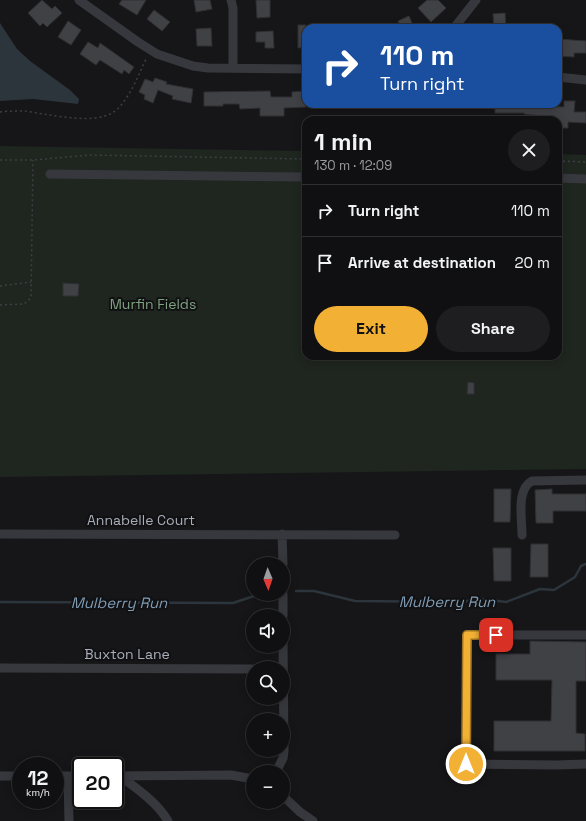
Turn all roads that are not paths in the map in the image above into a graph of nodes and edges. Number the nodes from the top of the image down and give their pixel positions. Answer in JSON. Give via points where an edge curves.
{"nodes":[{"id":1,"x":79,"y":0,"type":"edge"},
{"id":2,"x":231,"y":0,"type":"edge"},
{"id":3,"x":476,"y":0,"type":"edge"},
{"id":4,"x":457,"y":24,"type":"edge"},
{"id":5,"x":233,"y":68,"type":"junction"},
{"id":6,"x":302,"y":69,"type":"edge"},
{"id":7,"x":562,"y":77,"type":"edge"},
{"id":8,"x":586,"y":80,"type":"edge"},
{"id":9,"x":50,"y":174,"type":"dead end"},
{"id":10,"x":302,"y":177,"type":"edge"},
{"id":11,"x":562,"y":178,"type":"edge"},
{"id":12,"x":586,"y":179,"type":"edge"},
{"id":13,"x":586,"y":480,"type":"edge"},
{"id":14,"x":0,"y":534,"type":"edge"},
{"id":15,"x":282,"y":534,"type":"junction"},
{"id":16,"x":395,"y":535,"type":"dead end"},
{"id":17,"x":522,"y":535,"type":"dead end"},
{"id":18,"x":282,"y":557,"type":"edge"},
{"id":19,"x":586,"y":635,"type":"edge"},
{"id":20,"x":0,"y":668,"type":"edge"},
{"id":21,"x":246,"y":669,"type":"edge"},
{"id":22,"x":283,"y":705,"type":"edge"},
{"id":23,"x":586,"y":764,"type":"edge"},
{"id":24,"x":280,"y":765,"type":"edge"},
{"id":25,"x":0,"y":776,"type":"edge"},
{"id":26,"x":12,"y":776,"type":"edge"},
{"id":27,"x":64,"y":776,"type":"edge"},
{"id":28,"x":68,"y":776,"type":"junction"},
{"id":29,"x":72,"y":776,"type":"edge"},
{"id":30,"x":124,"y":776,"type":"edge"},
{"id":31,"x":246,"y":778,"type":"edge"},
{"id":32,"x":124,"y":781,"type":"edge"},
{"id":33,"x":290,"y":803,"type":"edge"},
{"id":34,"x":69,"y":821,"type":"edge"},
{"id":35,"x":168,"y":821,"type":"edge"},
{"id":36,"x":311,"y":821,"type":"edge"}],
"edges":[{"from":1,"to":5,"type":"street","via":[[158,54],[193,66]]},
{"from":2,"to":5,"type":"street"},
{"from":3,"to":4,"type":"street"},
{"from":5,"to":6,"type":"street"},
{"from":7,"to":8,"type":"street"},
{"from":9,"to":10,"type":"street"},
{"from":11,"to":12,"type":"street"},
{"from":13,"to":17,"type":"street","via":[[532,481],[527,484],[522,496]]},
{"from":14,"to":15,"type":"street","name":"Annabelle Court"},
{"from":15,"to":16,"type":"street","name":"Annabelle Court"},
{"from":15,"to":18,"type":"street"},
{"from":19,"to":23,"type":"street","via":[[467,635],[466,748],[466,764]]},
{"from":20,"to":21,"type":"street","name":"Buxton Lane"},
{"from":22,"to":24,"type":"street","via":[[284,751]]},
{"from":25,"to":26,"type":"street"},
{"from":27,"to":28,"type":"street"},
{"from":28,"to":29,"type":"street"},
{"from":28,"to":34,"type":"street"},
{"from":30,"to":31,"type":"street","via":[[231,775]]},
{"from":32,"to":35,"type":"street","via":[[144,794]]},
{"from":33,"to":36,"type":"street"}]}
